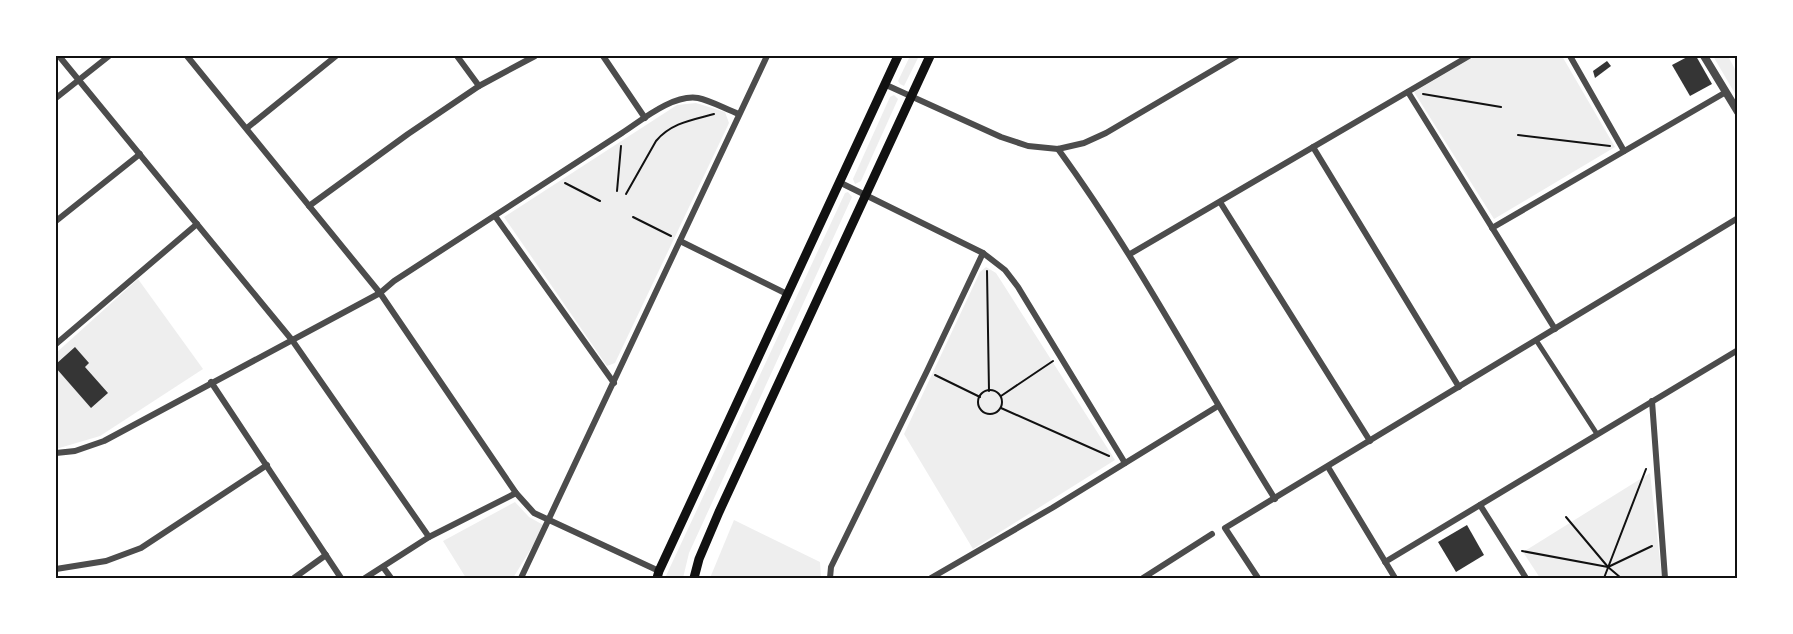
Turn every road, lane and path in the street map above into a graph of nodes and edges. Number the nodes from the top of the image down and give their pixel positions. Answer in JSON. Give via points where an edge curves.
{"nodes":[{"id":1,"x":59,"y":56,"type":"edge"},
{"id":2,"x":109,"y":56,"type":"edge"},
{"id":3,"x":187,"y":56,"type":"edge"},
{"id":4,"x":336,"y":56,"type":"edge"},
{"id":5,"x":457,"y":56,"type":"edge"},
{"id":6,"x":535,"y":56,"type":"edge"},
{"id":7,"x":603,"y":56,"type":"edge"},
{"id":8,"x":767,"y":56,"type":"edge"},
{"id":9,"x":898,"y":56,"type":"edge"},
{"id":10,"x":930,"y":56,"type":"edge"},
{"id":11,"x":1237,"y":56,"type":"edge"},
{"id":12,"x":1469,"y":56,"type":"edge"},
{"id":13,"x":1570,"y":56,"type":"edge"},
{"id":14,"x":1704,"y":56,"type":"edge"},
{"id":15,"x":79,"y":79,"type":"junction"},
{"id":16,"x":884,"y":84,"type":"junction"},
{"id":17,"x":479,"y":86,"type":"junction"},
{"id":18,"x":1408,"y":92,"type":"junction"},
{"id":19,"x":1726,"y":92,"type":"junction"},
{"id":20,"x":911,"y":97,"type":"junction"},
{"id":21,"x":56,"y":98,"type":"edge"},
{"id":22,"x":1501,"y":106,"type":"dead end"},
{"id":23,"x":729,"y":111,"type":"junction"},
{"id":24,"x":1737,"y":112,"type":"edge"},
{"id":25,"x":739,"y":114,"type":"junction"},
{"id":26,"x":645,"y":118,"type":"junction"},
{"id":27,"x":247,"y":128,"type":"junction"},
{"id":28,"x":622,"y":133,"type":"junction"},
{"id":29,"x":1518,"y":135,"type":"dead end"},
{"id":30,"x":1313,"y":147,"type":"junction"},
{"id":31,"x":1058,"y":149,"type":"junction"},
{"id":32,"x":1624,"y":151,"type":"junction"},
{"id":33,"x":140,"y":154,"type":"junction"},
{"id":34,"x":554,"y":178,"type":"junction"},
{"id":35,"x":839,"y":182,"type":"junction"},
{"id":36,"x":617,"y":191,"type":"dead end"},
{"id":37,"x":626,"y":194,"type":"dead end"},
{"id":38,"x":866,"y":195,"type":"junction"},
{"id":39,"x":600,"y":201,"type":"dead end"},
{"id":40,"x":1220,"y":202,"type":"junction"},
{"id":41,"x":309,"y":206,"type":"junction"},
{"id":42,"x":495,"y":216,"type":"junction"},
{"id":43,"x":633,"y":217,"type":"dead end"},
{"id":44,"x":1737,"y":218,"type":"edge"},
{"id":45,"x":56,"y":221,"type":"edge"},
{"id":46,"x":197,"y":224,"type":"junction"},
{"id":47,"x":1492,"y":228,"type":"junction"},
{"id":48,"x":680,"y":241,"type":"junction"},
{"id":49,"x":985,"y":254,"type":"junction"},
{"id":50,"x":1130,"y":254,"type":"junction"},
{"id":51,"x":380,"y":293,"type":"junction"},
{"id":52,"x":787,"y":294,"type":"junction"},
{"id":53,"x":1555,"y":329,"type":"junction"},
{"id":54,"x":292,"y":340,"type":"junction"},
{"id":55,"x":1536,"y":340,"type":"junction"},
{"id":56,"x":56,"y":344,"type":"edge"},
{"id":57,"x":1737,"y":350,"type":"edge"},
{"id":58,"x":1060,"y":356,"type":"junction"},
{"id":59,"x":927,"y":371,"type":"junction"},
{"id":60,"x":211,"y":382,"type":"junction"},
{"id":61,"x":614,"y":383,"type":"junction"},
{"id":62,"x":1459,"y":387,"type":"junction"},
{"id":63,"x":989,"y":391,"type":"junction"},
{"id":64,"x":1001,"y":396,"type":"junction"},
{"id":65,"x":980,"y":397,"type":"junction"},
{"id":66,"x":1652,"y":401,"type":"junction"},
{"id":67,"x":1218,"y":406,"type":"junction"},
{"id":68,"x":1001,"y":408,"type":"junction"},
{"id":69,"x":1597,"y":434,"type":"junction"},
{"id":70,"x":1370,"y":441,"type":"junction"},
{"id":71,"x":56,"y":453,"type":"edge"},
{"id":72,"x":1125,"y":463,"type":"junction"},
{"id":73,"x":267,"y":465,"type":"junction"},
{"id":74,"x":1328,"y":467,"type":"junction"},
{"id":75,"x":1647,"y":467,"type":"dead end"},
{"id":76,"x":516,"y":493,"type":"junction"},
{"id":77,"x":1275,"y":499,"type":"junction"},
{"id":78,"x":1480,"y":505,"type":"junction"},
{"id":79,"x":1566,"y":517,"type":"dead end"},
{"id":80,"x":550,"y":521,"type":"junction"},
{"id":81,"x":1212,"y":534,"type":"dead end"},
{"id":82,"x":429,"y":537,"type":"junction"},
{"id":83,"x":1662,"y":541,"type":"junction"},
{"id":84,"x":1507,"y":548,"type":"junction"},
{"id":85,"x":326,"y":555,"type":"junction"},
{"id":86,"x":1385,"y":562,"type":"junction"},
{"id":87,"x":383,"y":567,"type":"junction"},
{"id":88,"x":1608,"y":567,"type":"junction"},
{"id":89,"x":56,"y":569,"type":"edge"},
{"id":90,"x":658,"y":575,"type":"edge"},
{"id":91,"x":294,"y":579,"type":"edge"},
{"id":92,"x":341,"y":579,"type":"edge"},
{"id":93,"x":365,"y":579,"type":"edge"},
{"id":94,"x":391,"y":579,"type":"edge"},
{"id":95,"x":521,"y":579,"type":"edge"},
{"id":96,"x":694,"y":579,"type":"edge"},
{"id":97,"x":830,"y":579,"type":"edge"},
{"id":98,"x":931,"y":579,"type":"edge"},
{"id":99,"x":1143,"y":579,"type":"edge"},
{"id":100,"x":1258,"y":579,"type":"edge"},
{"id":101,"x":1395,"y":579,"type":"edge"},
{"id":102,"x":1526,"y":579,"type":"edge"},
{"id":103,"x":1604,"y":579,"type":"edge"},
{"id":104,"x":1621,"y":579,"type":"edge"},
{"id":105,"x":1665,"y":579,"type":"edge"}],
"edges":[{"from":1,"to":15,"type":"street"},
{"from":2,"to":15,"type":"street"},
{"from":3,"to":27,"type":"street"},
{"from":4,"to":27,"type":"street","via":[[324,61]]},
{"from":5,"to":17,"type":"street"},
{"from":6,"to":17,"type":"street"},
{"from":7,"to":26,"type":"street"},
{"from":8,"to":25,"type":"street"},
{"from":9,"to":16,"type":"main road"},
{"from":10,"to":20,"type":"main road"},
{"from":11,"to":31,"type":"street","via":[[1106,133]]},
{"from":12,"to":18,"type":"street"},
{"from":13,"to":32,"type":"street"},
{"from":14,"to":19,"type":"street"},
{"from":15,"to":21,"type":"street"},
{"from":15,"to":33,"type":"street"},
{"from":16,"to":20,"type":"street"},
{"from":16,"to":35,"type":"main road"},
{"from":17,"to":41,"type":"street"},
{"from":18,"to":22,"type":"path"},
{"from":18,"to":30,"type":"street"},
{"from":18,"to":47,"type":"street"},
{"from":19,"to":24,"type":"street"},
{"from":19,"to":32,"type":"street"},
{"from":20,"to":31,"type":"street","via":[[1001,137],[1028,146]]},
{"from":20,"to":38,"type":"main road"},
{"from":23,"to":25,"type":"street"},
{"from":23,"to":26,"type":"street","via":[[697,98],[677,100]]},
{"from":23,"to":37,"type":"path","via":[[679,124],[662,134]]},
{"from":25,"to":48,"type":"street"},
{"from":26,"to":28,"type":"street"},
{"from":27,"to":41,"type":"street"},
{"from":28,"to":34,"type":"street"},
{"from":28,"to":36,"type":"path"},
{"from":29,"to":32,"type":"path","via":[[1609,145]]},
{"from":30,"to":40,"type":"street"},
{"from":30,"to":62,"type":"street"},
{"from":31,"to":50,"type":"street"},
{"from":32,"to":47,"type":"street"},
{"from":33,"to":45,"type":"street"},
{"from":33,"to":46,"type":"street"},
{"from":34,"to":39,"type":"path"},
{"from":34,"to":42,"type":"street"},
{"from":35,"to":38,"type":"street"},
{"from":35,"to":52,"type":"main road"},
{"from":38,"to":49,"type":"street"},
{"from":38,"to":96,"type":"main road","via":[[719,512]]},
{"from":40,"to":50,"type":"street"},
{"from":40,"to":70,"type":"street"},
{"from":41,"to":51,"type":"street"},
{"from":42,"to":51,"type":"street"},
{"from":42,"to":61,"type":"street"},
{"from":43,"to":48,"type":"path"},
{"from":44,"to":53,"type":"street"},
{"from":46,"to":54,"type":"street"},
{"from":46,"to":56,"type":"street"},
{"from":47,"to":53,"type":"street"},
{"from":48,"to":52,"type":"street"},
{"from":48,"to":61,"type":"street"},
{"from":49,"to":58,"type":"street","via":[[1018,287]]},
{"from":49,"to":59,"type":"street"},
{"from":49,"to":63,"type":"path"},
{"from":50,"to":67,"type":"street"},
{"from":51,"to":54,"type":"street"},
{"from":51,"to":76,"type":"street"},
{"from":52,"to":90,"type":"main road"},
{"from":53,"to":55,"type":"street"},
{"from":54,"to":60,"type":"street"},
{"from":54,"to":82,"type":"street"},
{"from":55,"to":62,"type":"street"},
{"from":55,"to":69,"type":"street"},
{"from":57,"to":66,"type":"street"},
{"from":58,"to":64,"type":"path"},
{"from":58,"to":72,"type":"street"},
{"from":59,"to":65,"type":"path"},
{"from":59,"to":97,"type":"street","via":[[831,567]]},
{"from":60,"to":71,"type":"street","via":[[104,441]]},
{"from":60,"to":73,"type":"street"},
{"from":61,"to":80,"type":"street"},
{"from":62,"to":70,"type":"street"},
{"from":63,"to":64,"type":"path"},
{"from":63,"to":65,"type":"path"},
{"from":64,"to":68,"type":"path"},
{"from":65,"to":68,"type":"path","via":[[979,406],[984,412],[996,413]]},
{"from":66,"to":69,"type":"street"},
{"from":66,"to":83,"type":"street"},
{"from":67,"to":72,"type":"street"},
{"from":67,"to":77,"type":"street"},
{"from":68,"to":72,"type":"path"},
{"from":69,"to":78,"type":"street"},
{"from":70,"to":74,"type":"street"},
{"from":72,"to":98,"type":"street"},
{"from":73,"to":85,"type":"street"},
{"from":73,"to":89,"type":"street","via":[[141,548],[106,561]]},
{"from":74,"to":77,"type":"street"},
{"from":74,"to":86,"type":"street"},
{"from":75,"to":88,"type":"path"},
{"from":76,"to":80,"type":"street","via":[[534,513]]},
{"from":76,"to":82,"type":"street"},
{"from":77,"to":100,"type":"street","via":[[1225,528]]},
{"from":78,"to":84,"type":"street"},
{"from":78,"to":86,"type":"street"},
{"from":79,"to":88,"type":"path"},
{"from":80,"to":90,"type":"street"},
{"from":80,"to":95,"type":"street"},
{"from":81,"to":99,"type":"street"},
{"from":82,"to":87,"type":"street"},
{"from":83,"to":88,"type":"path"},
{"from":83,"to":105,"type":"street"},
{"from":84,"to":88,"type":"path"},
{"from":84,"to":102,"type":"street"},
{"from":85,"to":91,"type":"street"},
{"from":85,"to":92,"type":"street"},
{"from":86,"to":101,"type":"street"},
{"from":87,"to":93,"type":"street"},
{"from":87,"to":94,"type":"street"},
{"from":88,"to":103,"type":"path"},
{"from":88,"to":104,"type":"path"}]}
